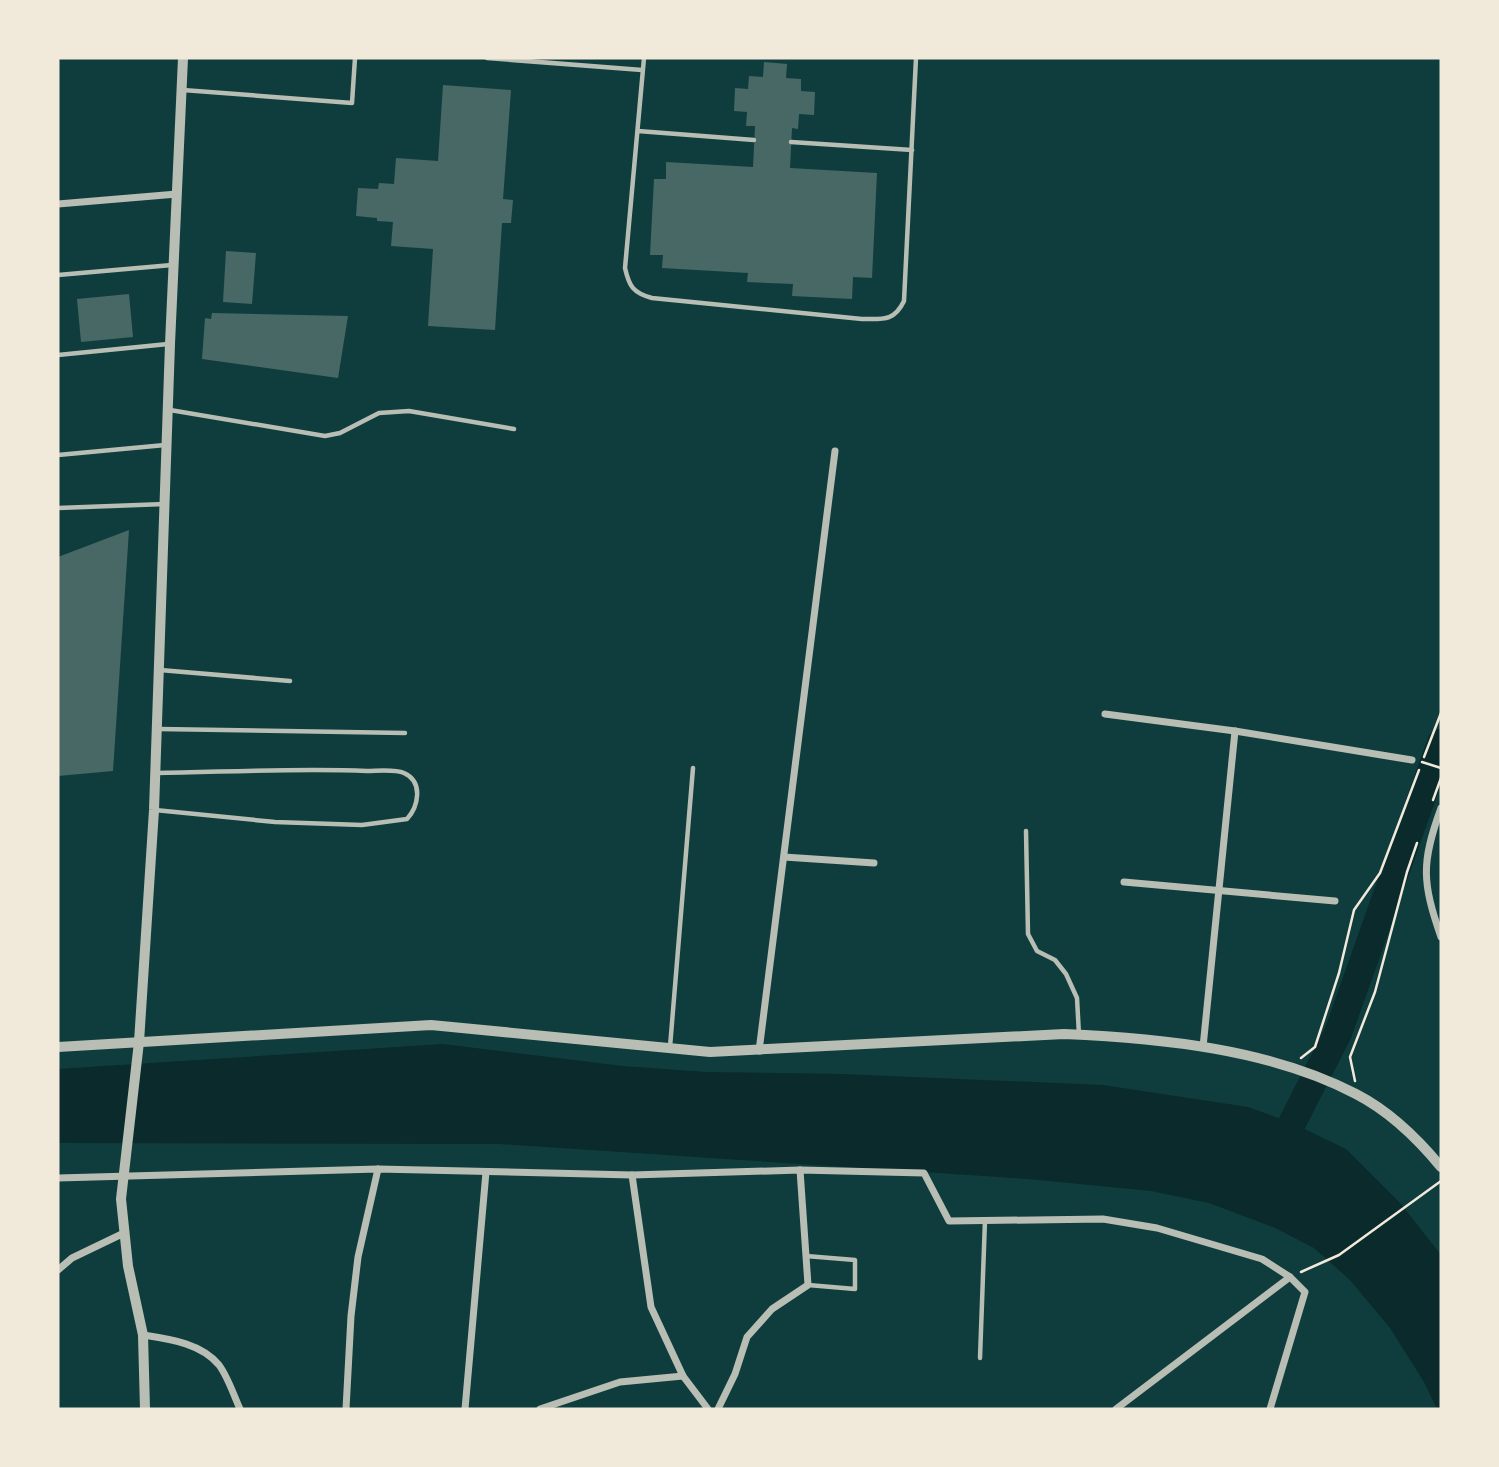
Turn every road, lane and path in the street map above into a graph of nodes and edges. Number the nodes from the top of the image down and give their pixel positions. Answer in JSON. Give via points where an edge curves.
{"nodes":[{"id":1,"x":184,"y":58,"type":"edge"},
{"id":2,"x":355,"y":58,"type":"edge"},
{"id":3,"x":487,"y":58,"type":"edge"},
{"id":4,"x":644,"y":58,"type":"edge"},
{"id":5,"x":916,"y":58,"type":"edge"},
{"id":6,"x":642,"y":69,"type":"junction"},
{"id":7,"x":183,"y":90,"type":"junction"},
{"id":8,"x":638,"y":131,"type":"junction"},
{"id":9,"x":754,"y":140,"type":"dead end"},
{"id":10,"x":791,"y":142,"type":"dead end"},
{"id":11,"x":912,"y":150,"type":"junction"},
{"id":12,"x":177,"y":194,"type":"junction"},
{"id":13,"x":58,"y":204,"type":"edge"},
{"id":14,"x":174,"y":265,"type":"junction"},
{"id":15,"x":58,"y":275,"type":"edge"},
{"id":16,"x":170,"y":344,"type":"junction"},
{"id":17,"x":58,"y":355,"type":"edge"},
{"id":18,"x":170,"y":410,"type":"junction"},
{"id":19,"x":514,"y":429,"type":"dead end"},
{"id":20,"x":168,"y":445,"type":"junction"},
{"id":21,"x":835,"y":451,"type":"dead end"},
{"id":22,"x":58,"y":454,"type":"edge"},
{"id":23,"x":165,"y":504,"type":"junction"},
{"id":24,"x":58,"y":508,"type":"edge"},
{"id":25,"x":160,"y":670,"type":"junction"},
{"id":26,"x":290,"y":681,"type":"dead end"},
{"id":27,"x":1441,"y":713,"type":"edge"},
{"id":28,"x":1105,"y":714,"type":"dead end"},
{"id":29,"x":158,"y":729,"type":"junction"},
{"id":30,"x":1236,"y":731,"type":"junction"},
{"id":31,"x":405,"y":733,"type":"dead end"},
{"id":32,"x":1412,"y":760,"type":"dead end"},
{"id":33,"x":1422,"y":762,"type":"junction"},
{"id":34,"x":692,"y":768,"type":"dead end"},
{"id":35,"x":1441,"y":768,"type":"edge"},
{"id":36,"x":156,"y":773,"type":"junction"},
{"id":37,"x":1441,"y":778,"type":"edge"},
{"id":38,"x":1433,"y":801,"type":"dead end"},
{"id":39,"x":1441,"y":807,"type":"edge"},
{"id":40,"x":154,"y":810,"type":"junction"},
{"id":41,"x":1026,"y":831,"type":"dead end"},
{"id":42,"x":1420,"y":836,"type":"dead end"},
{"id":43,"x":784,"y":857,"type":"junction"},
{"id":44,"x":874,"y":863,"type":"dead end"},
{"id":45,"x":1124,"y":882,"type":"dead end"},
{"id":46,"x":1220,"y":890,"type":"junction"},
{"id":47,"x":1335,"y":901,"type":"dead end"},
{"id":48,"x":1441,"y":937,"type":"edge"},
{"id":49,"x":1079,"y":1035,"type":"junction"},
{"id":50,"x":139,"y":1042,"type":"junction"},
{"id":51,"x":58,"y":1047,"type":"edge"},
{"id":52,"x":1203,"y":1047,"type":"junction"},
{"id":53,"x":670,"y":1048,"type":"junction"},
{"id":54,"x":759,"y":1051,"type":"junction"},
{"id":55,"x":1291,"y":1066,"type":"junction"},
{"id":56,"x":1357,"y":1094,"type":"junction"},
{"id":57,"x":1441,"y":1167,"type":"edge"},
{"id":58,"x":378,"y":1170,"type":"junction"},
{"id":59,"x":800,"y":1170,"type":"junction"},
{"id":60,"x":486,"y":1172,"type":"junction"},
{"id":61,"x":632,"y":1175,"type":"junction"},
{"id":62,"x":122,"y":1176,"type":"junction"},
{"id":63,"x":58,"y":1178,"type":"edge"},
{"id":64,"x":1441,"y":1181,"type":"edge"},
{"id":65,"x":985,"y":1220,"type":"junction"},
{"id":66,"x":124,"y":1233,"type":"junction"},
{"id":67,"x":806,"y":1256,"type":"junction"},
{"id":68,"x":58,"y":1270,"type":"edge"},
{"id":69,"x":1290,"y":1277,"type":"junction"},
{"id":70,"x":808,"y":1285,"type":"junction"},
{"id":71,"x":144,"y":1335,"type":"junction"},
{"id":72,"x":980,"y":1357,"type":"dead end"},
{"id":73,"x":683,"y":1376,"type":"junction"},
{"id":74,"x":145,"y":1409,"type":"edge"},
{"id":75,"x":240,"y":1409,"type":"edge"},
{"id":76,"x":345,"y":1409,"type":"edge"},
{"id":77,"x":465,"y":1409,"type":"edge"},
{"id":78,"x":540,"y":1409,"type":"edge"},
{"id":79,"x":708,"y":1409,"type":"edge"},
{"id":80,"x":718,"y":1409,"type":"edge"},
{"id":81,"x":1116,"y":1409,"type":"edge"},
{"id":82,"x":1270,"y":1409,"type":"edge"}],
"edges":[{"from":1,"to":7,"type":"street"},
{"from":2,"to":7,"type":"lane","via":[[352,103]]},
{"from":3,"to":6,"type":"lane"},
{"from":4,"to":6,"type":"lane"},
{"from":5,"to":11,"type":"lane"},
{"from":6,"to":8,"type":"lane"},
{"from":7,"to":12,"type":"street"},
{"from":8,"to":9,"type":"lane"},
{"from":8,"to":11,"type":"lane","via":[[625,268],[629,286],[638,294],[862,319],[886,319],[898,313],[904,302]]},
{"from":10,"to":11,"type":"lane"},
{"from":12,"to":13,"type":"street"},
{"from":12,"to":14,"type":"street"},
{"from":14,"to":15,"type":"lane"},
{"from":14,"to":16,"type":"street"},
{"from":16,"to":17,"type":"lane"},
{"from":16,"to":18,"type":"street"},
{"from":18,"to":19,"type":"lane","via":[[325,436],[341,433],[379,413],[409,411]]},
{"from":18,"to":20,"type":"street"},
{"from":20,"to":22,"type":"lane"},
{"from":20,"to":23,"type":"street"},
{"from":21,"to":43,"type":"street"},
{"from":23,"to":24,"type":"lane"},
{"from":23,"to":25,"type":"street"},
{"from":25,"to":26,"type":"lane"},
{"from":25,"to":29,"type":"street"},
{"from":27,"to":33,"type":"path"},
{"from":28,"to":30,"type":"street"},
{"from":29,"to":31,"type":"lane"},
{"from":29,"to":36,"type":"street"},
{"from":30,"to":32,"type":"street"},
{"from":30,"to":46,"type":"street"},
{"from":33,"to":35,"type":"path"},
{"from":33,"to":55,"type":"path","via":[[1380,873],[1354,910],[1315,1047]]},
{"from":34,"to":53,"type":"lane"},
{"from":36,"to":40,"type":"street"},
{"from":36,"to":40,"type":"lane","via":[[330,769],[404,773],[414,781],[418,796],[407,819],[362,825]]},
{"from":37,"to":38,"type":"path"},
{"from":39,"to":48,"type":"street","via":[[1426,858],[1427,897]]},
{"from":40,"to":50,"type":"street"},
{"from":41,"to":49,"type":"lane","via":[[1028,934],[1037,951],[1055,960],[1066,974],[1077,998]]},
{"from":42,"to":56,"type":"path","via":[[1375,992],[1350,1057]]},
{"from":43,"to":44,"type":"street"},
{"from":43,"to":54,"type":"street"},
{"from":45,"to":46,"type":"street"},
{"from":46,"to":47,"type":"street"},
{"from":46,"to":52,"type":"street"},
{"from":49,"to":52,"type":"street"},
{"from":49,"to":54,"type":"street"},
{"from":50,"to":51,"type":"street"},
{"from":50,"to":53,"type":"street","via":[[431,1025]]},
{"from":50,"to":62,"type":"street"},
{"from":52,"to":55,"type":"street"},
{"from":53,"to":54,"type":"street"},
{"from":55,"to":56,"type":"street"},
{"from":56,"to":57,"type":"street","via":[[1420,1142]]},
{"from":58,"to":60,"type":"street"},
{"from":58,"to":62,"type":"street"},
{"from":58,"to":76,"type":"street","via":[[358,1257]]},
{"from":59,"to":61,"type":"street"},
{"from":59,"to":65,"type":"street","via":[[924,1173],[950,1221]]},
{"from":59,"to":67,"type":"street"},
{"from":60,"to":61,"type":"street"},
{"from":60,"to":77,"type":"street"},
{"from":61,"to":73,"type":"street","via":[[651,1307]]},
{"from":62,"to":63,"type":"street"},
{"from":62,"to":66,"type":"street"},
{"from":64,"to":69,"type":"path","via":[[1339,1255]]},
{"from":65,"to":69,"type":"street","via":[[1103,1219],[1157,1228],[1262,1259]]},
{"from":65,"to":72,"type":"lane"},
{"from":66,"to":68,"type":"street","via":[[72,1258]]},
{"from":66,"to":71,"type":"street"},
{"from":67,"to":70,"type":"street"},
{"from":67,"to":70,"type":"lane","via":[[855,1260],[855,1289]]},
{"from":69,"to":81,"type":"street"},
{"from":69,"to":82,"type":"street","via":[[1305,1293]]},
{"from":70,"to":80,"type":"street","via":[[772,1309],[747,1337]]},
{"from":71,"to":74,"type":"street"},
{"from":71,"to":75,"type":"street","via":[[193,1346],[218,1364]]},
{"from":73,"to":78,"type":"street","via":[[620,1382]]},
{"from":73,"to":79,"type":"street"}]}
